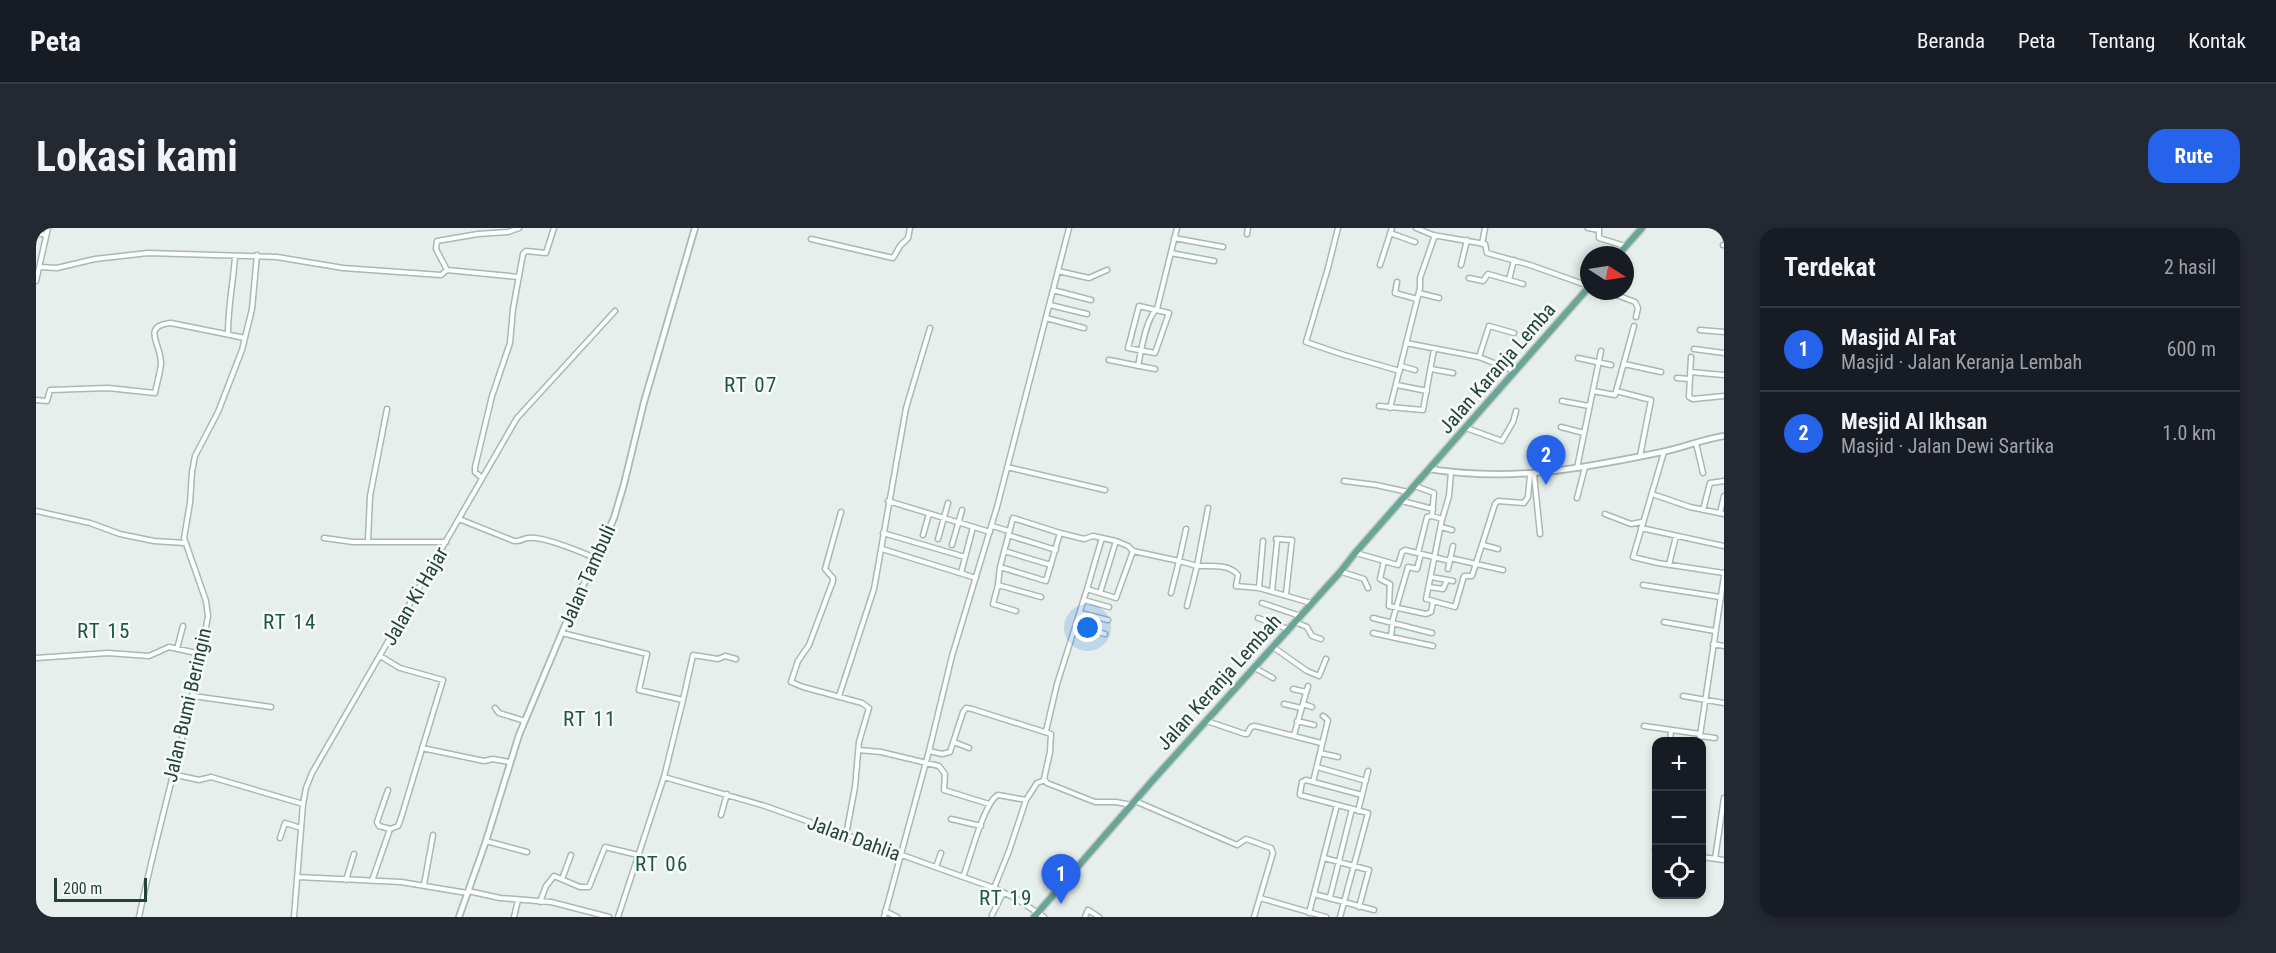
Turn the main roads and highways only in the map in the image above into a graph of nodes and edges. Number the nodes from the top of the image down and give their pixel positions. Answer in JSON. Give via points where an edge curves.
{"nodes":[{"id":1,"x":1642,"y":228,"type":"edge"},
{"id":2,"x":1626,"y":246,"type":"edge"},
{"id":3,"x":1580,"y":297,"type":"edge"},
{"id":4,"x":1429,"y":469,"type":"joint"},
{"id":5,"x":1035,"y":915,"type":"edge"}],
"edges":[{"from":1,"to":2,"type":"main road"},
{"from":3,"to":4,"type":"main road","name":"Jalan Karanja Lemba"},
{"from":4,"to":5,"type":"main road","name":"Jalan Keranja Lembah"}]}
